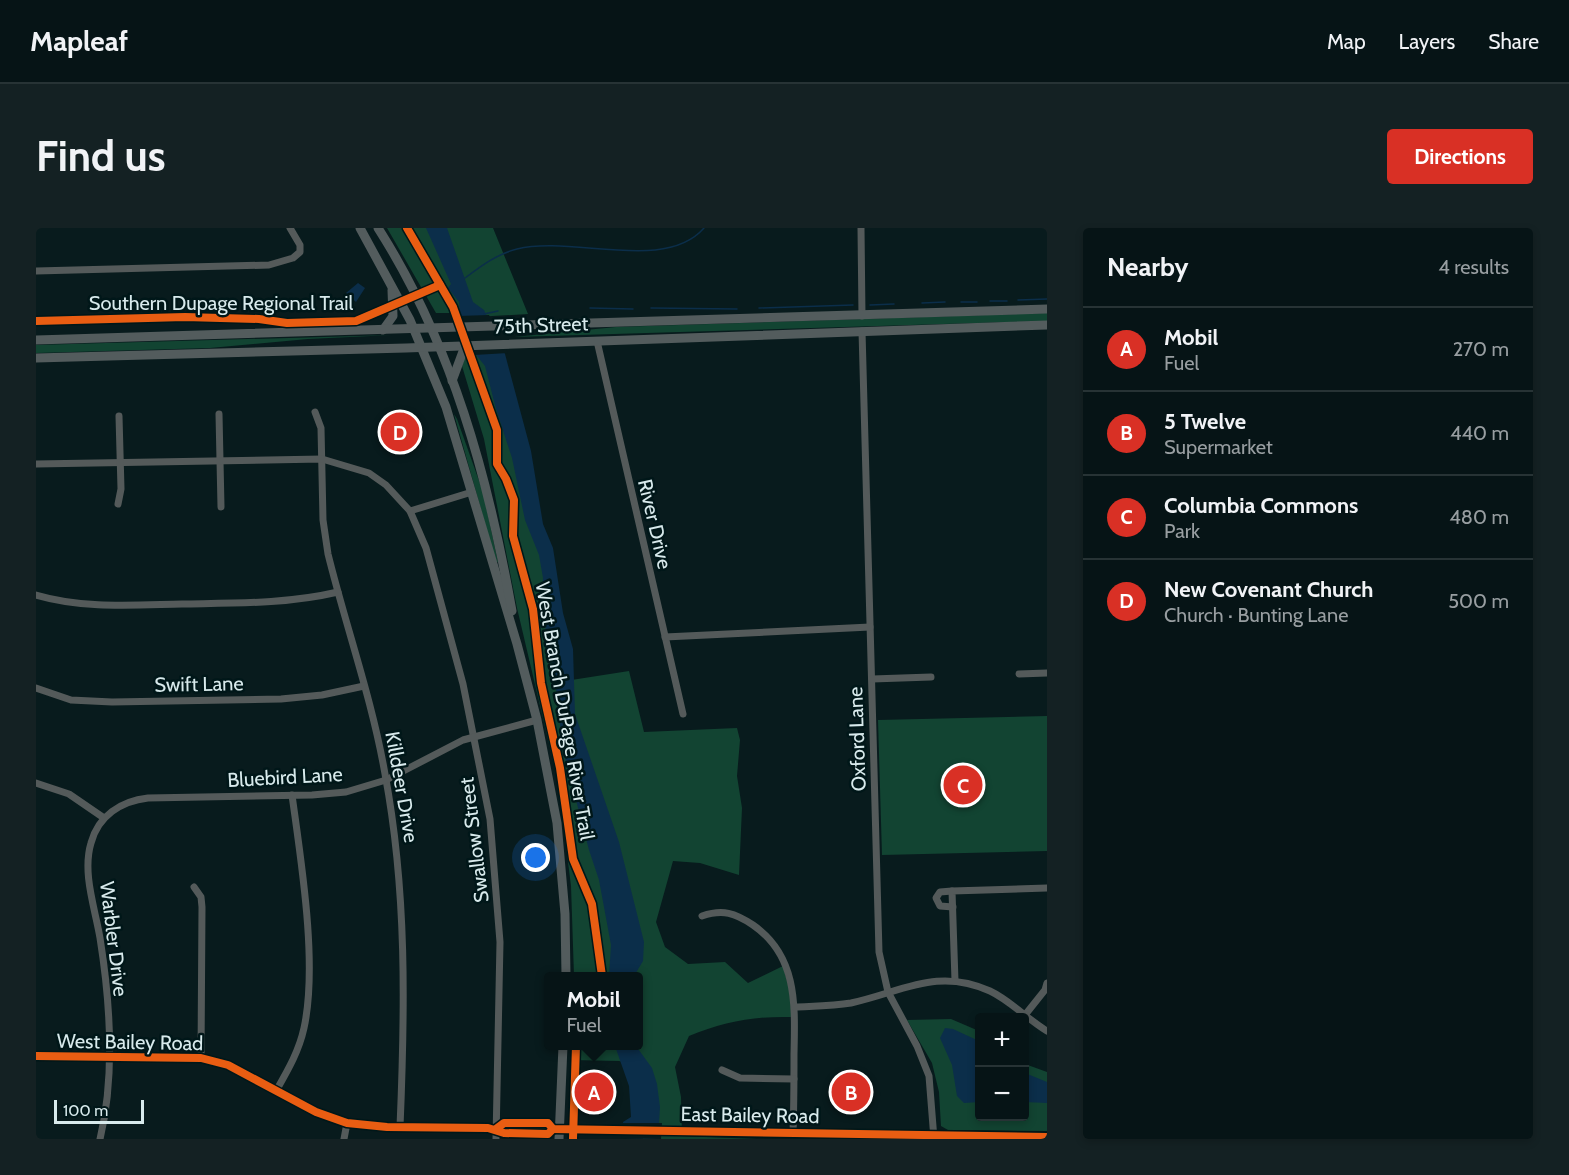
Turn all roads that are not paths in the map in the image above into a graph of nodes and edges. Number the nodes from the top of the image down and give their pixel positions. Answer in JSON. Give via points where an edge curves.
{"nodes":[{"id":1,"x":290,"y":228,"type":"edge"},
{"id":2,"x":360,"y":228,"type":"edge"},
{"id":3,"x":378,"y":228,"type":"edge"},
{"id":4,"x":861,"y":228,"type":"edge"},
{"id":5,"x":36,"y":270,"type":"edge"},
{"id":6,"x":392,"y":284,"type":"junction"},
{"id":7,"x":1047,"y":309,"type":"edge"},
{"id":8,"x":862,"y":316,"type":"junction"},
{"id":9,"x":1047,"y":325,"type":"edge"},
{"id":10,"x":415,"y":329,"type":"junction"},
{"id":11,"x":430,"y":329,"type":"junction"},
{"id":12,"x":383,"y":330,"type":"junction"},
{"id":13,"x":862,"y":331,"type":"junction"},
{"id":14,"x":36,"y":340,"type":"edge"},
{"id":15,"x":597,"y":341,"type":"junction"},
{"id":16,"x":465,"y":346,"type":"junction"},
{"id":17,"x":421,"y":347,"type":"junction"},
{"id":18,"x":437,"y":347,"type":"junction"},
{"id":19,"x":36,"y":358,"type":"edge"},
{"id":20,"x":452,"y":381,"type":"junction"},
{"id":21,"x":315,"y":412,"type":"dead end"},
{"id":22,"x":219,"y":414,"type":"dead end"},
{"id":23,"x":119,"y":416,"type":"dead end"},
{"id":24,"x":322,"y":459,"type":"junction"},
{"id":25,"x":220,"y":460,"type":"junction"},
{"id":26,"x":121,"y":462,"type":"junction"},
{"id":27,"x":36,"y":464,"type":"edge"},
{"id":28,"x":472,"y":492,"type":"junction"},
{"id":29,"x":118,"y":504,"type":"dead end"},
{"id":30,"x":221,"y":507,"type":"dead end"},
{"id":31,"x":410,"y":511,"type":"junction"},
{"id":32,"x":338,"y":592,"type":"junction"},
{"id":33,"x":36,"y":595,"type":"edge"},
{"id":34,"x":870,"y":627,"type":"junction"},
{"id":35,"x":665,"y":637,"type":"junction"},
{"id":36,"x":517,"y":644,"type":"junction"},
{"id":37,"x":1047,"y":673,"type":"edge"},
{"id":38,"x":1019,"y":674,"type":"dead end"},
{"id":39,"x":931,"y":677,"type":"dead end"},
{"id":40,"x":872,"y":679,"type":"junction"},
{"id":41,"x":364,"y":686,"type":"junction"},
{"id":42,"x":36,"y":688,"type":"edge"},
{"id":43,"x":683,"y":714,"type":"dead end"},
{"id":44,"x":537,"y":720,"type":"junction"},
{"id":45,"x":476,"y":736,"type":"junction"},
{"id":46,"x":386,"y":780,"type":"junction"},
{"id":47,"x":36,"y":783,"type":"edge"},
{"id":48,"x":292,"y":795,"type":"junction"},
{"id":49,"x":104,"y":818,"type":"junction"},
{"id":50,"x":194,"y":887,"type":"dead end"},
{"id":51,"x":1047,"y":888,"type":"edge"},
{"id":52,"x":952,"y":891,"type":"junction"},
{"id":53,"x":953,"y":907,"type":"junction"},
{"id":54,"x":702,"y":916,"type":"dead end"},
{"id":55,"x":566,"y":972,"type":"edge"},
{"id":56,"x":956,"y":981,"type":"junction"},
{"id":57,"x":1047,"y":982,"type":"edge"},
{"id":58,"x":888,"y":992,"type":"junction"},
{"id":59,"x":795,"y":1007,"type":"junction"},
{"id":60,"x":1023,"y":1013,"type":"edge"},
{"id":61,"x":1028,"y":1013,"type":"edge"},
{"id":62,"x":1029,"y":1017,"type":"edge"},
{"id":63,"x":1047,"y":1031,"type":"edge"},
{"id":64,"x":563,"y":1050,"type":"edge"},
{"id":65,"x":36,"y":1056,"type":"edge"},
{"id":66,"x":108,"y":1057,"type":"junction"},
{"id":67,"x":201,"y":1058,"type":"junction"},
{"id":68,"x":722,"y":1070,"type":"dead end"},
{"id":69,"x":794,"y":1079,"type":"junction"},
{"id":70,"x":276,"y":1091,"type":"junction"},
{"id":71,"x":347,"y":1123,"type":"junction"},
{"id":72,"x":400,"y":1127,"type":"junction"},
{"id":73,"x":496,"y":1129,"type":"junction"},
{"id":74,"x":557,"y":1132,"type":"edge"},
{"id":75,"x":793,"y":1132,"type":"junction"},
{"id":76,"x":934,"y":1137,"type":"edge"},
{"id":77,"x":1047,"y":1137,"type":"edge"},
{"id":78,"x":100,"y":1139,"type":"edge"},
{"id":79,"x":344,"y":1139,"type":"edge"},
{"id":80,"x":496,"y":1139,"type":"edge"}],
"edges":[{"from":1,"to":5,"type":"street","via":[[300,252],[281,263]]},
{"from":2,"to":6,"type":"main road"},
{"from":3,"to":11,"type":"main road"},
{"from":4,"to":8,"type":"street"},
{"from":6,"to":10,"type":"main road"},
{"from":6,"to":12,"type":"main road","via":[[393,316]]},
{"from":7,"to":8,"type":"main road","name":"75th Street"},
{"from":8,"to":11,"type":"main road","name":"75th Street"},
{"from":9,"to":13,"type":"main road","name":"75th Street"},
{"from":10,"to":11,"type":"main road","name":"75th Street"},
{"from":10,"to":12,"type":"main road","name":"75th Street"},
{"from":10,"to":17,"type":"main road"},
{"from":11,"to":18,"type":"main road"},
{"from":12,"to":14,"type":"main road","name":"75th Street"},
{"from":13,"to":15,"type":"main road","name":"75th Street"},
{"from":13,"to":34,"type":"street","name":"Oxford Lane"},
{"from":15,"to":16,"type":"main road","name":"75th Street"},
{"from":15,"to":35,"type":"street","name":"River Drive"},
{"from":16,"to":18,"type":"main road","name":"75th Street"},
{"from":16,"to":20,"type":"main road"},
{"from":17,"to":18,"type":"main road","name":"75th Street"},
{"from":17,"to":19,"type":"main road","name":"75th Street"},
{"from":17,"to":28,"type":"main road","via":[[446,407]]},
{"from":18,"to":20,"type":"main road"},
{"from":20,"to":36,"type":"main road","via":[[476,446]]},
{"from":21,"to":24,"type":"street","name":"Killdeer Drive","via":[[321,423]]},
{"from":22,"to":25,"type":"street"},
{"from":23,"to":26,"type":"street"},
{"from":24,"to":25,"type":"street","name":"Swallow Street"},
{"from":24,"to":31,"type":"street","name":"Swallow Street","via":[[369,473]]},
{"from":24,"to":32,"type":"street","name":"Killdeer Drive","via":[[324,528]]},
{"from":25,"to":26,"type":"street","name":"Swallow Street"},
{"from":25,"to":30,"type":"street"},
{"from":26,"to":27,"type":"street","name":"Swallow Street"},
{"from":26,"to":29,"type":"street"},
{"from":28,"to":31,"type":"street"},
{"from":28,"to":36,"type":"main road"},
{"from":31,"to":45,"type":"street","name":"Swallow Street","via":[[426,548]]},
{"from":32,"to":33,"type":"street","via":[[293,602],[100,605]]},
{"from":32,"to":41,"type":"street","name":"Killdeer Drive"},
{"from":34,"to":35,"type":"street"},
{"from":34,"to":40,"type":"street","name":"Oxford Lane"},
{"from":35,"to":43,"type":"street","name":"River Drive"},
{"from":36,"to":44,"type":"main road"},
{"from":37,"to":38,"type":"street"},
{"from":39,"to":40,"type":"street"},
{"from":40,"to":58,"type":"street","name":"Oxford Lane","via":[[879,952]]},
{"from":41,"to":42,"type":"street","name":"Swift Lane","via":[[289,698],[112,702],[70,699]]},
{"from":41,"to":46,"type":"street","name":"Killdeer Drive"},
{"from":44,"to":45,"type":"street","name":"Bluebird Lane"},
{"from":44,"to":55,"type":"main road","via":[[560,849]]},
{"from":45,"to":46,"type":"street","name":"Bluebird Lane"},
{"from":45,"to":73,"type":"street","name":"Swallow Street","via":[[490,819],[499,910]]},
{"from":46,"to":48,"type":"street","name":"Bluebird Lane","via":[[346,792]]},
{"from":46,"to":72,"type":"street","name":"Killdeer Drive","via":[[399,868],[403,938]]},
{"from":47,"to":49,"type":"street","via":[[69,794]]},
{"from":48,"to":49,"type":"street","name":"Bluebird Lane","via":[[140,799],[124,804]]},
{"from":48,"to":70,"type":"street","via":[[304,901],[307,998],[299,1045]]},
{"from":49,"to":66,"type":"street","name":"Warbler Drive","via":[[92,838],[88,862],[103,961]]},
{"from":50,"to":67,"type":"street","via":[[202,907]]},
{"from":51,"to":52,"type":"street"},
{"from":52,"to":53,"type":"street"},
{"from":52,"to":53,"type":"street","via":[[942,892],[936,898],[940,906]]},
{"from":53,"to":56,"type":"street"},
{"from":54,"to":59,"type":"street","via":[[726,911],[762,932],[787,968]]},
{"from":56,"to":58,"type":"street","via":[[922,982]]},
{"from":56,"to":60,"type":"street","via":[[989,991]]},
{"from":57,"to":61,"type":"street"},
{"from":58,"to":59,"type":"street","via":[[837,1005]]},
{"from":58,"to":76,"type":"street","name":"Oxford Lane","via":[[927,1068]]},
{"from":59,"to":69,"type":"street"},
{"from":62,"to":63,"type":"street"},
{"from":64,"to":74,"type":"main road"},
{"from":65,"to":66,"type":"street","name":"West Bailey Road"},
{"from":66,"to":67,"type":"street","name":"West Bailey Road"},
{"from":66,"to":78,"type":"street","name":"Warbler Drive","via":[[108,1092]]},
{"from":67,"to":70,"type":"street","name":"West Bailey Road","via":[[228,1065]]},
{"from":68,"to":69,"type":"street","via":[[740,1078]]},
{"from":69,"to":75,"type":"street"},
{"from":70,"to":71,"type":"street","name":"West Bailey Road"},
{"from":71,"to":72,"type":"street","name":"West Bailey Road"},
{"from":71,"to":79,"type":"street"},
{"from":72,"to":73,"type":"street","name":"West Bailey Road"},
{"from":73,"to":74,"type":"street","name":"West Bailey Road","via":[[504,1133]]},
{"from":73,"to":80,"type":"street","name":"Swallow Street"},
{"from":74,"to":75,"type":"street","name":"East Bailey Road"},
{"from":75,"to":76,"type":"street","name":"East Bailey Road"},
{"from":76,"to":77,"type":"street","name":"East Bailey Road"}]}
